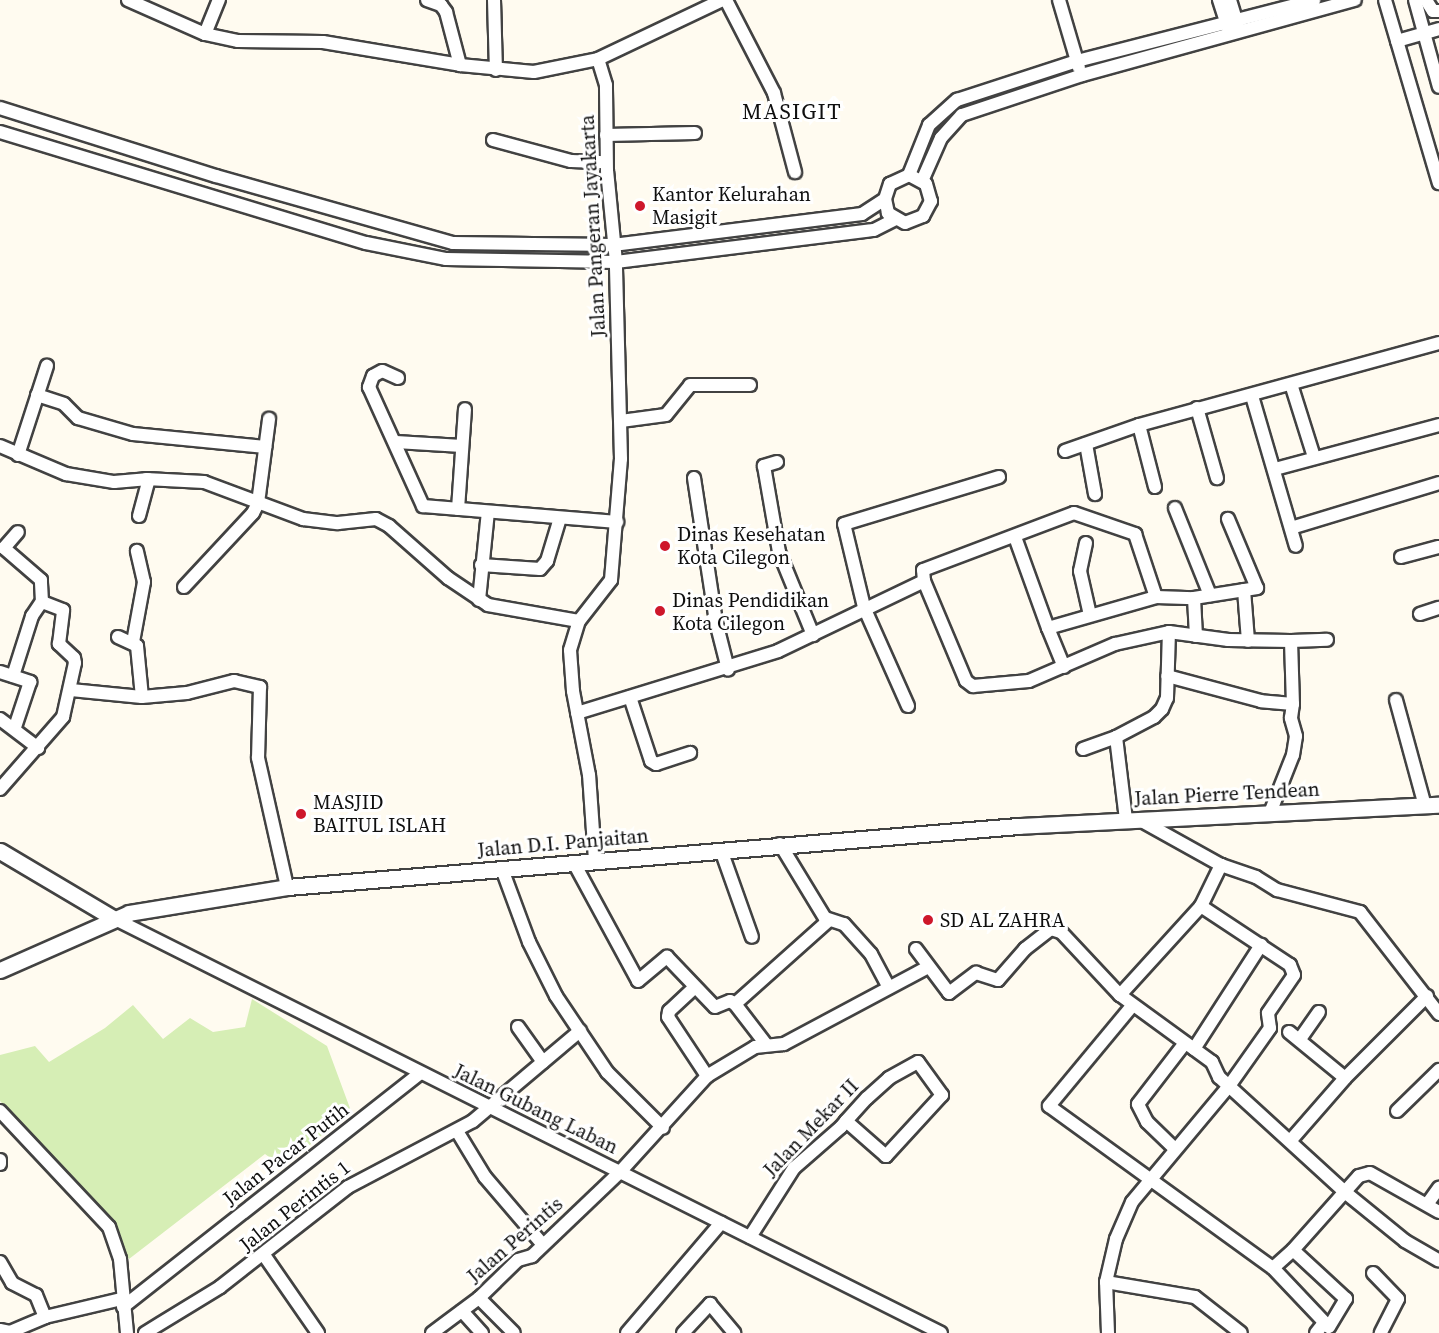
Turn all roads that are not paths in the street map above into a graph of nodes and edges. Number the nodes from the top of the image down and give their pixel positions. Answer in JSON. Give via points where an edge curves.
{"nodes":[{"id":1,"x":128,"y":0,"type":"edge"},
{"id":2,"x":219,"y":0,"type":"edge"},
{"id":3,"x":427,"y":0,"type":"edge"},
{"id":4,"x":494,"y":0,"type":"edge"},
{"id":5,"x":724,"y":0,"type":"edge"},
{"id":6,"x":1059,"y":0,"type":"edge"},
{"id":7,"x":1219,"y":0,"type":"edge"},
{"id":8,"x":1230,"y":0,"type":"edge"},
{"id":9,"x":1314,"y":0,"type":"edge"},
{"id":10,"x":1355,"y":0,"type":"edge"},
{"id":11,"x":1385,"y":0,"type":"edge"},
{"id":12,"x":1415,"y":0,"type":"edge"},
{"id":13,"x":1426,"y":0,"type":"edge"},
{"id":14,"x":1439,"y":11,"type":"edge"},
{"id":15,"x":1439,"y":29,"type":"edge"},
{"id":16,"x":1234,"y":30,"type":"junction"},
{"id":17,"x":205,"y":34,"type":"junction"},
{"id":18,"x":1410,"y":38,"type":"junction"},
{"id":19,"x":598,"y":59,"type":"junction"},
{"id":20,"x":1077,"y":61,"type":"junction"},
{"id":21,"x":460,"y":65,"type":"junction"},
{"id":22,"x":496,"y":70,"type":"junction"},
{"id":23,"x":1082,"y":75,"type":"junction"},
{"id":24,"x":1439,"y":87,"type":"edge"},
{"id":25,"x":0,"y":108,"type":"edge"},
{"id":26,"x":0,"y":132,"type":"edge"},
{"id":27,"x":695,"y":133,"type":"dead end"},
{"id":28,"x":606,"y":135,"type":"junction"},
{"id":29,"x":493,"y":140,"type":"dead end"},
{"id":30,"x":606,"y":162,"type":"junction"},
{"id":31,"x":795,"y":172,"type":"dead end"},
{"id":32,"x":909,"y":175,"type":"junction"},
{"id":33,"x":922,"y":181,"type":"junction"},
{"id":34,"x":1439,"y":183,"type":"edge"},
{"id":35,"x":885,"y":199,"type":"junction"},
{"id":36,"x":896,"y":219,"type":"junction"},
{"id":37,"x":613,"y":245,"type":"junction"},
{"id":38,"x":616,"y":262,"type":"junction"},
{"id":39,"x":1439,"y":343,"type":"edge"},
{"id":40,"x":47,"y":366,"type":"dead end"},
{"id":41,"x":398,"y":378,"type":"dead end"},
{"id":42,"x":1291,"y":384,"type":"junction"},
{"id":43,"x":750,"y":385,"type":"dead end"},
{"id":44,"x":38,"y":396,"type":"junction"},
{"id":45,"x":1252,"y":396,"type":"junction"},
{"id":46,"x":1197,"y":408,"type":"junction"},
{"id":47,"x":465,"y":409,"type":"dead end"},
{"id":48,"x":269,"y":419,"type":"dead end"},
{"id":49,"x":621,"y":421,"type":"junction"},
{"id":50,"x":1139,"y":425,"type":"junction"},
{"id":51,"x":1439,"y":425,"type":"edge"},
{"id":52,"x":396,"y":442,"type":"junction"},
{"id":53,"x":1086,"y":444,"type":"junction"},
{"id":54,"x":0,"y":446,"type":"edge"},
{"id":55,"x":462,"y":446,"type":"junction"},
{"id":56,"x":265,"y":447,"type":"junction"},
{"id":57,"x":1065,"y":451,"type":"dead end"},
{"id":58,"x":18,"y":455,"type":"junction"},
{"id":59,"x":1314,"y":457,"type":"junction"},
{"id":60,"x":777,"y":462,"type":"dead end"},
{"id":61,"x":1275,"y":469,"type":"junction"},
{"id":62,"x":999,"y":477,"type":"dead end"},
{"id":63,"x":694,"y":478,"type":"dead end"},
{"id":64,"x":1217,"y":478,"type":"dead end"},
{"id":65,"x":149,"y":479,"type":"junction"},
{"id":66,"x":1439,"y":483,"type":"edge"},
{"id":67,"x":1155,"y":487,"type":"dead end"},
{"id":68,"x":1095,"y":494,"type":"dead end"},
{"id":69,"x":258,"y":503,"type":"junction"},
{"id":70,"x":1175,"y":508,"type":"dead end"},
{"id":71,"x":458,"y":509,"type":"junction"},
{"id":72,"x":488,"y":512,"type":"junction"},
{"id":73,"x":139,"y":516,"type":"dead end"},
{"id":74,"x":560,"y":518,"type":"junction"},
{"id":75,"x":1228,"y":519,"type":"dead end"},
{"id":76,"x":617,"y":522,"type":"junction"},
{"id":77,"x":1291,"y":528,"type":"junction"},
{"id":78,"x":18,"y":532,"type":"dead end"},
{"id":79,"x":1015,"y":537,"type":"junction"},
{"id":80,"x":1086,"y":543,"type":"dead end"},
{"id":81,"x":1296,"y":546,"type":"dead end"},
{"id":82,"x":1439,"y":546,"type":"edge"},
{"id":83,"x":138,"y":551,"type":"dead end"},
{"id":84,"x":1401,"y":557,"type":"dead end"},
{"id":85,"x":481,"y":565,"type":"junction"},
{"id":86,"x":924,"y":581,"type":"junction"},
{"id":87,"x":184,"y":587,"type":"dead end"},
{"id":88,"x":1244,"y":590,"type":"junction"},
{"id":89,"x":1210,"y":596,"type":"junction"},
{"id":90,"x":1156,"y":597,"type":"junction"},
{"id":91,"x":1194,"y":598,"type":"junction"},
{"id":92,"x":479,"y":600,"type":"junction"},
{"id":93,"x":42,"y":602,"type":"junction"},
{"id":94,"x":864,"y":607,"type":"junction"},
{"id":95,"x":1439,"y":608,"type":"edge"},
{"id":96,"x":1420,"y":614,"type":"dead end"},
{"id":97,"x":1090,"y":615,"type":"junction"},
{"id":98,"x":579,"y":621,"type":"junction"},
{"id":99,"x":1048,"y":628,"type":"junction"},
{"id":100,"x":1169,"y":632,"type":"junction"},
{"id":101,"x":813,"y":635,"type":"junction"},
{"id":102,"x":1196,"y":636,"type":"junction"},
{"id":103,"x":118,"y":637,"type":"dead end"},
{"id":104,"x":1327,"y":640,"type":"dead end"},
{"id":105,"x":1248,"y":641,"type":"junction"},
{"id":106,"x":1292,"y":641,"type":"junction"},
{"id":107,"x":133,"y":642,"type":"junction"},
{"id":108,"x":1064,"y":667,"type":"junction"},
{"id":109,"x":728,"y":669,"type":"junction"},
{"id":110,"x":0,"y":672,"type":"edge"},
{"id":111,"x":13,"y":676,"type":"junction"},
{"id":112,"x":1167,"y":676,"type":"junction"},
{"id":113,"x":71,"y":690,"type":"junction"},
{"id":114,"x":142,"y":697,"type":"junction"},
{"id":115,"x":630,"y":697,"type":"junction"},
{"id":116,"x":1396,"y":700,"type":"dead end"},
{"id":117,"x":1293,"y":704,"type":"junction"},
{"id":118,"x":908,"y":706,"type":"dead end"},
{"id":119,"x":577,"y":713,"type":"junction"},
{"id":120,"x":0,"y":719,"type":"edge"},
{"id":121,"x":15,"y":727,"type":"junction"},
{"id":122,"x":1116,"y":737,"type":"junction"},
{"id":123,"x":38,"y":748,"type":"junction"},
{"id":124,"x":1083,"y":749,"type":"dead end"},
{"id":125,"x":690,"y":753,"type":"dead end"},
{"id":126,"x":0,"y":789,"type":"edge"},
{"id":127,"x":1432,"y":805,"type":"edge"},
{"id":128,"x":1269,"y":813,"type":"junction"},
{"id":129,"x":1133,"y":820,"type":"junction"},
{"id":130,"x":1018,"y":825,"type":"joint"},
{"id":131,"x":780,"y":844,"type":"junction"},
{"id":132,"x":721,"y":850,"type":"junction"},
{"id":133,"x":0,"y":851,"type":"edge"},
{"id":134,"x":595,"y":860,"type":"junction"},
{"id":135,"x":574,"y":862,"type":"junction"},
{"id":136,"x":1221,"y":865,"type":"junction"},
{"id":137,"x":502,"y":869,"type":"junction"},
{"id":138,"x":287,"y":887,"type":"junction"},
{"id":139,"x":1201,"y":906,"type":"junction"},
{"id":140,"x":113,"y":918,"type":"junction"},
{"id":141,"x":828,"y":921,"type":"junction"},
{"id":142,"x":752,"y":937,"type":"dead end"},
{"id":143,"x":1261,"y":945,"type":"junction"},
{"id":144,"x":916,"y":949,"type":"dead end"},
{"id":145,"x":927,"y":967,"type":"junction"},
{"id":146,"x":0,"y":970,"type":"edge"},
{"id":147,"x":695,"y":987,"type":"junction"},
{"id":148,"x":889,"y":988,"type":"junction"},
{"id":149,"x":1120,"y":995,"type":"junction"},
{"id":150,"x":1426,"y":996,"type":"junction"},
{"id":151,"x":735,"y":1004,"type":"junction"},
{"id":152,"x":1132,"y":1006,"type":"junction"},
{"id":153,"x":1319,"y":1012,"type":"dead end"},
{"id":154,"x":1439,"y":1014,"type":"edge"},
{"id":155,"x":518,"y":1027,"type":"dead end"},
{"id":156,"x":580,"y":1031,"type":"junction"},
{"id":157,"x":1289,"y":1032,"type":"dead end"},
{"id":158,"x":1300,"y":1039,"type":"junction"},
{"id":159,"x":765,"y":1043,"type":"junction"},
{"id":160,"x":1190,"y":1046,"type":"junction"},
{"id":161,"x":543,"y":1062,"type":"junction"},
{"id":162,"x":1439,"y":1070,"type":"edge"},
{"id":163,"x":420,"y":1073,"type":"junction"},
{"id":164,"x":707,"y":1076,"type":"junction"},
{"id":165,"x":1345,"y":1078,"type":"junction"},
{"id":166,"x":1229,"y":1086,"type":"junction"},
{"id":167,"x":490,"y":1107,"type":"junction"},
{"id":168,"x":0,"y":1111,"type":"edge"},
{"id":169,"x":1397,"y":1111,"type":"dead end"},
{"id":170,"x":846,"y":1121,"type":"junction"},
{"id":171,"x":663,"y":1128,"type":"junction"},
{"id":172,"x":457,"y":1131,"type":"junction"},
{"id":173,"x":1291,"y":1140,"type":"junction"},
{"id":174,"x":1175,"y":1149,"type":"junction"},
{"id":175,"x":620,"y":1172,"type":"junction"},
{"id":176,"x":1151,"y":1176,"type":"junction"},
{"id":177,"x":1439,"y":1188,"type":"edge"},
{"id":178,"x":1346,"y":1192,"type":"junction"},
{"id":179,"x":1428,"y":1203,"type":"junction"},
{"id":180,"x":1439,"y":1212,"type":"edge"},
{"id":181,"x":721,"y":1223,"type":"junction"},
{"id":182,"x":750,"y":1237,"type":"junction"},
{"id":183,"x":543,"y":1245,"type":"junction"},
{"id":184,"x":1293,"y":1250,"type":"junction"},
{"id":185,"x":264,"y":1255,"type":"junction"},
{"id":186,"x":1439,"y":1261,"type":"edge"},
{"id":187,"x":0,"y":1262,"type":"edge"},
{"id":188,"x":1273,"y":1268,"type":"junction"},
{"id":189,"x":1373,"y":1273,"type":"dead end"},
{"id":190,"x":1106,"y":1282,"type":"junction"},
{"id":191,"x":479,"y":1298,"type":"junction"},
{"id":192,"x":123,"y":1303,"type":"junction"},
{"id":193,"x":462,"y":1311,"type":"junction"},
{"id":194,"x":45,"y":1317,"type":"junction"},
{"id":195,"x":1319,"y":1328,"type":"edge"},
{"id":196,"x":925,"y":1329,"type":"edge"},
{"id":197,"x":6,"y":1332,"type":"edge"},
{"id":198,"x":510,"y":1332,"type":"edge"},
{"id":199,"x":127,"y":1333,"type":"edge"},
{"id":200,"x":145,"y":1333,"type":"edge"},
{"id":201,"x":318,"y":1333,"type":"edge"},
{"id":202,"x":432,"y":1333,"type":"edge"},
{"id":203,"x":482,"y":1333,"type":"edge"},
{"id":204,"x":627,"y":1333,"type":"edge"},
{"id":205,"x":683,"y":1333,"type":"edge"},
{"id":206,"x":734,"y":1333,"type":"edge"},
{"id":207,"x":941,"y":1333,"type":"edge"},
{"id":208,"x":1108,"y":1333,"type":"edge"},
{"id":209,"x":1241,"y":1333,"type":"edge"},
{"id":210,"x":1381,"y":1333,"type":"edge"}],
"edges":[{"from":1,"to":17,"type":"street"},
{"from":2,"to":17,"type":"street"},
{"from":3,"to":21,"type":"street","via":[[446,12]]},
{"from":4,"to":22,"type":"street"},
{"from":5,"to":19,"type":"street"},
{"from":5,"to":31,"type":"street","via":[[774,93]]},
{"from":6,"to":20,"type":"street"},
{"from":7,"to":16,"type":"street"},
{"from":8,"to":16,"type":"street"},
{"from":9,"to":16,"type":"street"},
{"from":10,"to":16,"type":"street"},
{"from":11,"to":18,"type":"street"},
{"from":12,"to":18,"type":"street"},
{"from":13,"to":14,"type":"street","via":[[1429,7]]},
{"from":15,"to":18,"type":"street"},
{"from":16,"to":20,"type":"street"},
{"from":16,"to":23,"type":"street"},
{"from":17,"to":21,"type":"street","via":[[238,42],[323,42]]},
{"from":18,"to":24,"type":"street"},
{"from":18,"to":34,"type":"street"},
{"from":19,"to":22,"type":"street","via":[[534,72]]},
{"from":19,"to":28,"type":"street","name":"Jalan Pangeran Jayakarta","via":[[606,85]]},
{"from":20,"to":23,"type":"street"},
{"from":20,"to":32,"type":"street","via":[[957,100],[929,125]]},
{"from":21,"to":22,"type":"street"},
{"from":23,"to":33,"type":"street","via":[[962,115],[941,138]]},
{"from":25,"to":37,"type":"street","via":[[445,242]]},
{"from":26,"to":38,"type":"street","via":[[366,243],[456,260]]},
{"from":27,"to":28,"type":"street"},
{"from":28,"to":30,"type":"street","name":"Jalan Pangeran Jayakarta"},
{"from":29,"to":30,"type":"street","via":[[571,161]]},
{"from":30,"to":37,"type":"street","name":"Jalan Pangeran Jayakarta"},
{"from":32,"to":33,"type":"street"},
{"from":32,"to":35,"type":"street","via":[[890,184]]},
{"from":33,"to":36,"type":"street","via":[[929,191],[930,207],[914,222]]},
{"from":35,"to":36,"type":"street","via":[[888,213]]},
{"from":35,"to":37,"type":"street","via":[[862,214]]},
{"from":36,"to":38,"type":"street","via":[[874,230]]},
{"from":37,"to":38,"type":"street","name":"Jalan Pangeran Jayakarta"},
{"from":38,"to":49,"type":"street","name":"Jalan Pangeran Jayakarta"},
{"from":39,"to":42,"type":"street"},
{"from":40,"to":44,"type":"street"},
{"from":41,"to":52,"type":"street","via":[[382,371],[373,376],[369,387]]},
{"from":42,"to":45,"type":"street"},
{"from":42,"to":59,"type":"street"},
{"from":43,"to":49,"type":"street","via":[[690,385],[666,415]]},
{"from":44,"to":56,"type":"street","via":[[64,404],[78,418],[133,434]]},
{"from":44,"to":58,"type":"street"},
{"from":45,"to":46,"type":"street"},
{"from":45,"to":61,"type":"street"},
{"from":46,"to":50,"type":"street"},
{"from":46,"to":64,"type":"street"},
{"from":47,"to":55,"type":"street"},
{"from":48,"to":56,"type":"street"},
{"from":49,"to":76,"type":"street","name":"Jalan Pangeran Jayakarta"},
{"from":50,"to":53,"type":"street"},
{"from":50,"to":67,"type":"street"},
{"from":51,"to":59,"type":"street"},
{"from":52,"to":55,"type":"street"},
{"from":52,"to":71,"type":"street","via":[[420,502],[428,508]]},
{"from":53,"to":57,"type":"street"},
{"from":53,"to":68,"type":"street"},
{"from":54,"to":58,"type":"street"},
{"from":55,"to":71,"type":"street"},
{"from":56,"to":69,"type":"street"},
{"from":58,"to":65,"type":"street","via":[[66,474],[114,482]]},
{"from":59,"to":61,"type":"street"},
{"from":60,"to":101,"type":"street","via":[[764,466],[779,552]]},
{"from":61,"to":77,"type":"street"},
{"from":62,"to":94,"type":"street","via":[[844,524]]},
{"from":63,"to":109,"type":"street","via":[[716,622]]},
{"from":65,"to":69,"type":"street","via":[[204,482]]},
{"from":65,"to":73,"type":"street"},
{"from":66,"to":77,"type":"street"},
{"from":69,"to":87,"type":"street"},
{"from":69,"to":92,"type":"street","via":[[316,521],[382,522]]},
{"from":70,"to":89,"type":"street"},
{"from":71,"to":72,"type":"street"},
{"from":72,"to":74,"type":"street"},
{"from":72,"to":85,"type":"street"},
{"from":74,"to":76,"type":"street"},
{"from":74,"to":85,"type":"street","via":[[547,561],[540,569]]},
{"from":75,"to":88,"type":"street","via":[[1257,588]]},
{"from":76,"to":98,"type":"street","name":"Jalan Pangeran Jayakarta","via":[[610,580]]},
{"from":77,"to":81,"type":"street"},
{"from":78,"to":93,"type":"street","via":[[4,548],[41,580]]},
{"from":79,"to":86,"type":"street","via":[[923,570]]},
{"from":79,"to":90,"type":"street","via":[[1074,513],[1135,534]]},
{"from":79,"to":99,"type":"street"},
{"from":80,"to":97,"type":"street","via":[[1080,571]]},
{"from":82,"to":84,"type":"street"},
{"from":83,"to":107,"type":"street","via":[[144,582]]},
{"from":85,"to":92,"type":"street"},
{"from":86,"to":94,"type":"street"},
{"from":86,"to":108,"type":"street","via":[[969,684],[1029,681]]},
{"from":88,"to":89,"type":"street"},
{"from":88,"to":105,"type":"street"},
{"from":89,"to":91,"type":"street"},
{"from":90,"to":91,"type":"street"},
{"from":90,"to":97,"type":"street"},
{"from":91,"to":102,"type":"street"},
{"from":92,"to":98,"type":"street","via":[[496,608]]},
{"from":93,"to":111,"type":"street","via":[[32,616]]},
{"from":93,"to":113,"type":"street","via":[[63,610],[59,642],[75,660]]},
{"from":94,"to":101,"type":"street"},
{"from":94,"to":118,"type":"street"},
{"from":95,"to":96,"type":"street"},
{"from":97,"to":99,"type":"street"},
{"from":98,"to":119,"type":"street","name":"Jalan Pangeran Jayakarta","via":[[570,650]]},
{"from":99,"to":108,"type":"street"},
{"from":100,"to":102,"type":"street"},
{"from":100,"to":108,"type":"street","via":[[1115,644]]},
{"from":100,"to":112,"type":"street"},
{"from":101,"to":109,"type":"street"},
{"from":102,"to":105,"type":"street"},
{"from":103,"to":107,"type":"street"},
{"from":104,"to":106,"type":"street"},
{"from":105,"to":106,"type":"street"},
{"from":106,"to":117,"type":"street"},
{"from":107,"to":114,"type":"street","via":[[138,653]]},
{"from":109,"to":115,"type":"street"},
{"from":110,"to":111,"type":"street"},
{"from":111,"to":121,"type":"street","via":[[30,682]]},
{"from":112,"to":117,"type":"street","via":[[1262,701]]},
{"from":112,"to":122,"type":"street","via":[[1162,709]]},
{"from":113,"to":114,"type":"street"},
{"from":113,"to":123,"type":"street","via":[[63,717]]},
{"from":114,"to":138,"type":"street","via":[[187,693],[234,681],[260,687],[258,758]]},
{"from":115,"to":119,"type":"street"},
{"from":115,"to":125,"type":"street","via":[[651,761],[656,764]]},
{"from":116,"to":127,"type":"street"},
{"from":117,"to":128,"type":"street","via":[[1293,755]]},
{"from":119,"to":134,"type":"street","name":"Jalan Pangeran Jayakarta","via":[[589,775]]},
{"from":120,"to":121,"type":"street"},
{"from":121,"to":123,"type":"street"},
{"from":122,"to":124,"type":"street"},
{"from":122,"to":129,"type":"street"},
{"from":123,"to":126,"type":"street"},
{"from":127,"to":128,"type":"street","name":"Jalan Pierre Tendean"},
{"from":128,"to":129,"type":"street","name":"Jalan Pierre Tendean"},
{"from":129,"to":130,"type":"street","name":"Jalan Pierre Tendean"},
{"from":129,"to":136,"type":"street"},
{"from":130,"to":131,"type":"street","name":"Jalan D.I. Panjaitan"},
{"from":131,"to":132,"type":"street","name":"Jalan D.I. Panjaitan"},
{"from":131,"to":141,"type":"street"},
{"from":132,"to":134,"type":"street","name":"Jalan D.I. Panjaitan"},
{"from":132,"to":142,"type":"street"},
{"from":133,"to":140,"type":"street"},
{"from":134,"to":135,"type":"street","name":"Jalan D.I. Panjaitan"},
{"from":135,"to":137,"type":"street","name":"Jalan D.I. Panjaitan"},
{"from":135,"to":147,"type":"street","via":[[638,981],[667,957]]},
{"from":136,"to":139,"type":"street"},
{"from":136,"to":150,"type":"street","via":[[1256,877],[1277,890],[1360,912]]},
{"from":137,"to":138,"type":"street","name":"Jalan D.I. Panjaitan"},
{"from":137,"to":156,"type":"street","via":[[529,942],[556,996]]},
{"from":138,"to":140,"type":"street","name":"Jalan D.I. Panjaitan","via":[[182,901]]},
{"from":139,"to":143,"type":"street"},
{"from":139,"to":149,"type":"street"},
{"from":140,"to":146,"type":"street","name":"Jalan D.I. Panjaitan"},
{"from":140,"to":163,"type":"street","name":"Jalan Gubang Laban"},
{"from":141,"to":148,"type":"street","via":[[844,924],[871,954]]},
{"from":141,"to":151,"type":"street"},
{"from":143,"to":160,"type":"street"},
{"from":143,"to":166,"type":"street","via":[[1290,965],[1294,975],[1268,1013],[1270,1028]]},
{"from":144,"to":145,"type":"street"},
{"from":145,"to":148,"type":"street"},
{"from":145,"to":149,"type":"street","via":[[948,993],[976,973],[998,980],[1025,949],[1056,929]]},
{"from":147,"to":151,"type":"street","via":[[717,1008],[730,1001]]},
{"from":147,"to":164,"type":"street","via":[[669,1011],[668,1017]]},
{"from":148,"to":159,"type":"street","via":[[784,1044]]},
{"from":149,"to":152,"type":"street"},
{"from":150,"to":154,"type":"street"},
{"from":150,"to":165,"type":"street"},
{"from":151,"to":159,"type":"street"},
{"from":152,"to":160,"type":"street"},
{"from":152,"to":176,"type":"street","via":[[1048,1106]]},
{"from":153,"to":158,"type":"street"},
{"from":155,"to":161,"type":"street"},
{"from":156,"to":161,"type":"street","name":"Jalan Perintis 1"},
{"from":156,"to":171,"type":"street","via":[[607,1072]]},
{"from":157,"to":158,"type":"street"},
{"from":158,"to":165,"type":"street"},
{"from":159,"to":164,"type":"street"},
{"from":160,"to":166,"type":"street","via":[[1212,1062]]},
{"from":160,"to":174,"type":"street","via":[[1138,1104],[1147,1122]]},
{"from":161,"to":167,"type":"street","name":"Jalan Perintis 1"},
{"from":162,"to":169,"type":"street"},
{"from":163,"to":167,"type":"street","name":"Jalan Gubang Laban"},
{"from":163,"to":192,"type":"street","name":"Jalan Pacar Putih"},
{"from":164,"to":171,"type":"street","name":"Jalan Perintis"},
{"from":165,"to":173,"type":"street"},
{"from":166,"to":173,"type":"street"},
{"from":166,"to":174,"type":"street"},
{"from":167,"to":172,"type":"street","name":"Jalan Perintis 1"},
{"from":167,"to":175,"type":"street","name":"Jalan Gubang Laban"},
{"from":168,"to":192,"type":"street","via":[[109,1227],[120,1260]]},
{"from":170,"to":170,"type":"street","name":"Jalan Mekar II","via":[[884,1082],[916,1063],[923,1067],[942,1098],[889,1154],[882,1155]]},
{"from":170,"to":182,"type":"street","name":"Jalan Mekar II","via":[[789,1174]]},
{"from":171,"to":175,"type":"street","name":"Jalan Perintis"},
{"from":172,"to":183,"type":"street","via":[[484,1177]]},
{"from":172,"to":185,"type":"street","name":"Jalan Perintis 1","via":[[348,1187]]},
{"from":173,"to":178,"type":"street"},
{"from":174,"to":176,"type":"street"},
{"from":175,"to":181,"type":"street","name":"Jalan Gubang Laban"},
{"from":175,"to":183,"type":"street","name":"Jalan Perintis"},
{"from":176,"to":188,"type":"street"},
{"from":176,"to":190,"type":"street","via":[[1128,1212]]},
{"from":177,"to":179,"type":"street"},
{"from":178,"to":179,"type":"street","via":[[1359,1176],[1370,1173]]},
{"from":178,"to":184,"type":"street"},
{"from":178,"to":186,"type":"street","via":[[1405,1241]]},
{"from":179,"to":180,"type":"street"},
{"from":181,"to":182,"type":"street","name":"Jalan Gubang Laban"},
{"from":181,"to":204,"type":"street"},
{"from":182,"to":196,"type":"street","name":"Jalan Gubang Laban"},
{"from":183,"to":191,"type":"street","name":"Jalan Perintis","via":[[532,1256],[518,1260]]},
{"from":184,"to":188,"type":"street"},
{"from":184,"to":195,"type":"street","via":[[1346,1299],[1331,1326]]},
{"from":185,"to":200,"type":"street","name":"Jalan Perintis 1"},
{"from":185,"to":201,"type":"street"},
{"from":187,"to":194,"type":"street","via":[[12,1283],[36,1295]]},
{"from":188,"to":195,"type":"street"},
{"from":189,"to":210,"type":"street","via":[[1398,1299]]},
{"from":190,"to":208,"type":"street"},
{"from":190,"to":209,"type":"street","via":[[1195,1297]]},
{"from":191,"to":193,"type":"street","name":"Jalan Perintis"},
{"from":191,"to":198,"type":"street"},
{"from":192,"to":194,"type":"street"},
{"from":192,"to":199,"type":"street"},
{"from":193,"to":202,"type":"street","name":"Jalan Perintis"},
{"from":193,"to":203,"type":"street"},
{"from":194,"to":197,"type":"street"},
{"from":196,"to":207,"type":"street","name":"Jalan Gubang Laban"},
{"from":205,"to":206,"type":"street","via":[[710,1304]]}]}
